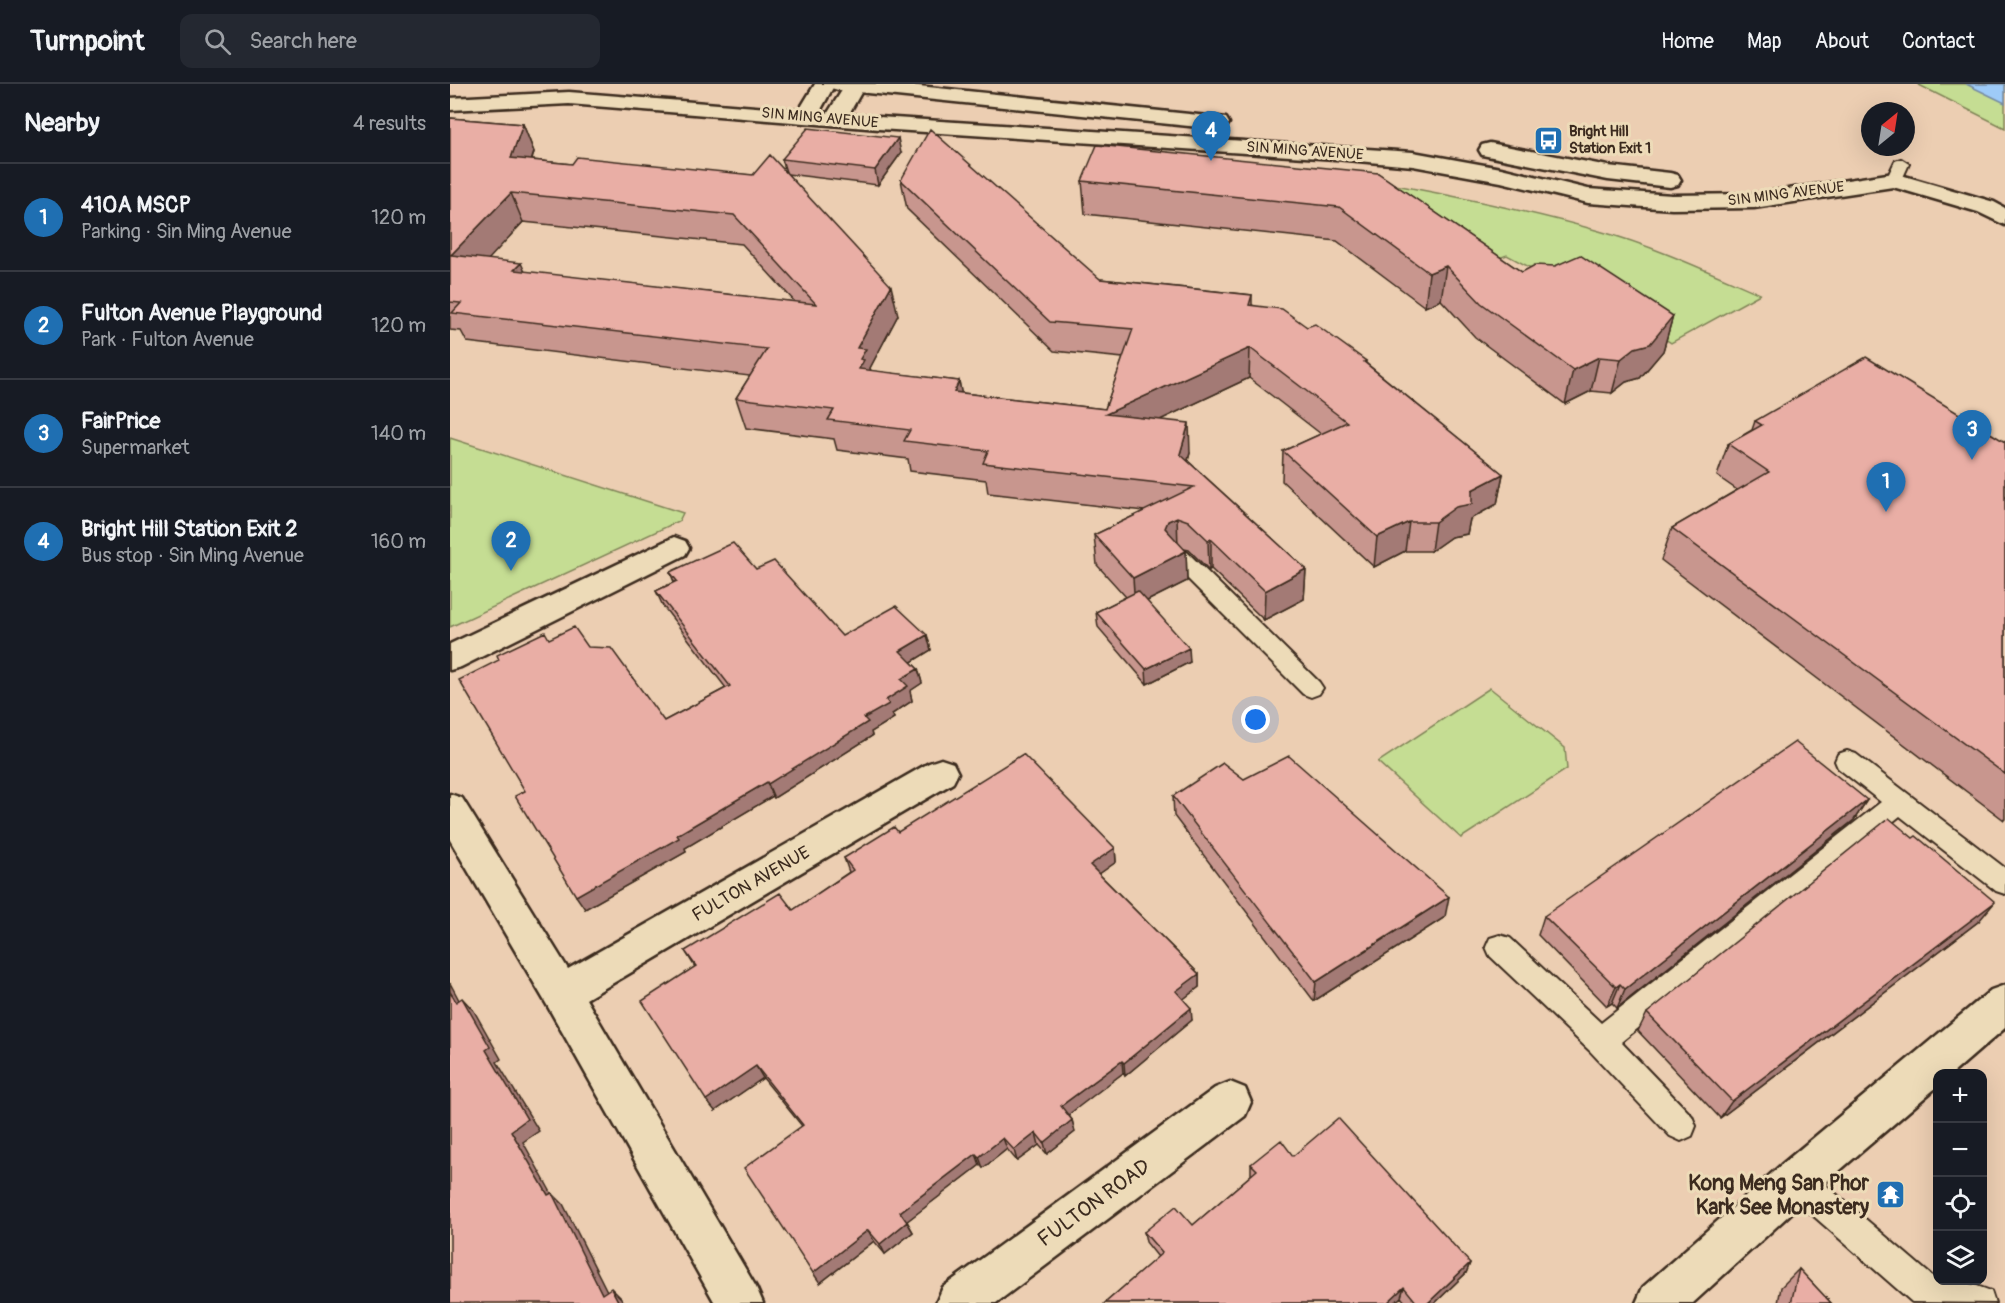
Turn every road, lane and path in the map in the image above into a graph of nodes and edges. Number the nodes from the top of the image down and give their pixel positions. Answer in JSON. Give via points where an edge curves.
{"nodes":[{"id":1,"x":825,"y":84,"type":"edge"},
{"id":2,"x":850,"y":85,"type":"edge"},
{"id":3,"x":450,"y":104,"type":"edge"},
{"id":4,"x":806,"y":117,"type":"junction"},
{"id":5,"x":835,"y":119,"type":"junction"},
{"id":6,"x":1897,"y":172,"type":"junction"},
{"id":7,"x":1755,"y":178,"type":"dead end"},
{"id":8,"x":1697,"y":180,"type":"dead end"},
{"id":9,"x":2005,"y":194,"type":"edge"},
{"id":10,"x":2005,"y":218,"type":"edge"},
{"id":11,"x":674,"y":548,"type":"dead end"},
{"id":12,"x":1179,"y":557,"type":"edge"},
{"id":13,"x":450,"y":658,"type":"edge"},
{"id":14,"x":1311,"y":688,"type":"dead end"},
{"id":15,"x":1847,"y":761,"type":"dead end"},
{"id":16,"x":941,"y":773,"type":"dead end"},
{"id":17,"x":1899,"y":802,"type":"junction"},
{"id":18,"x":450,"y":808,"type":"edge"},
{"id":19,"x":2005,"y":883,"type":"edge"},
{"id":20,"x":1500,"y":947,"type":"dead end"},
{"id":21,"x":561,"y":993,"type":"junction"},
{"id":22,"x":2005,"y":1003,"type":"edge"},
{"id":23,"x":1600,"y":1041,"type":"junction"},
{"id":24,"x":1230,"y":1102,"type":"dead end"},
{"id":25,"x":1681,"y":1126,"type":"dead end"},
{"id":26,"x":1796,"y":1180,"type":"junction"},
{"id":27,"x":740,"y":1303,"type":"edge"},
{"id":28,"x":959,"y":1303,"type":"edge"},
{"id":29,"x":1659,"y":1303,"type":"edge"},
{"id":30,"x":1979,"y":1303,"type":"edge"}],
"edges":[{"from":1,"to":4,"type":"main road"},
{"from":2,"to":5,"type":"main road"},
{"from":2,"to":8,"type":"main road","name":"SIN MING AVENUE","via":[[1274,129],[1421,140],[1608,173]]},
{"from":3,"to":4,"type":"main road","name":"SIN MING AVENUE","via":[[569,98]]},
{"from":4,"to":5,"type":"main road","name":"SIN MING AVENUE"},
{"from":5,"to":6,"type":"main road","name":"SIN MING AVENUE","via":[[1413,159],[1588,196],[1672,202],[1754,201]]},
{"from":6,"to":7,"type":"main road","name":"SIN MING AVENUE"},
{"from":6,"to":9,"type":"main road","name":"SIN MING AVENUE"},
{"from":6,"to":10,"type":"main road","name":"SIN MING AVENUE"},
{"from":11,"to":13,"type":"main road"},
{"from":12,"to":14,"type":"lane"},
{"from":15,"to":17,"type":"lane"},
{"from":16,"to":21,"type":"main road","name":"FULTON AVENUE"},
{"from":17,"to":19,"type":"lane"},
{"from":17,"to":23,"type":"lane"},
{"from":18,"to":21,"type":"main road"},
{"from":20,"to":23,"type":"lane"},
{"from":21,"to":27,"type":"main road"},
{"from":22,"to":26,"type":"main road"},
{"from":23,"to":25,"type":"lane"},
{"from":24,"to":28,"type":"main road","name":"FULTON ROAD"},
{"from":26,"to":29,"type":"main road"},
{"from":26,"to":30,"type":"lane","via":[[1924,1290]]}]}
